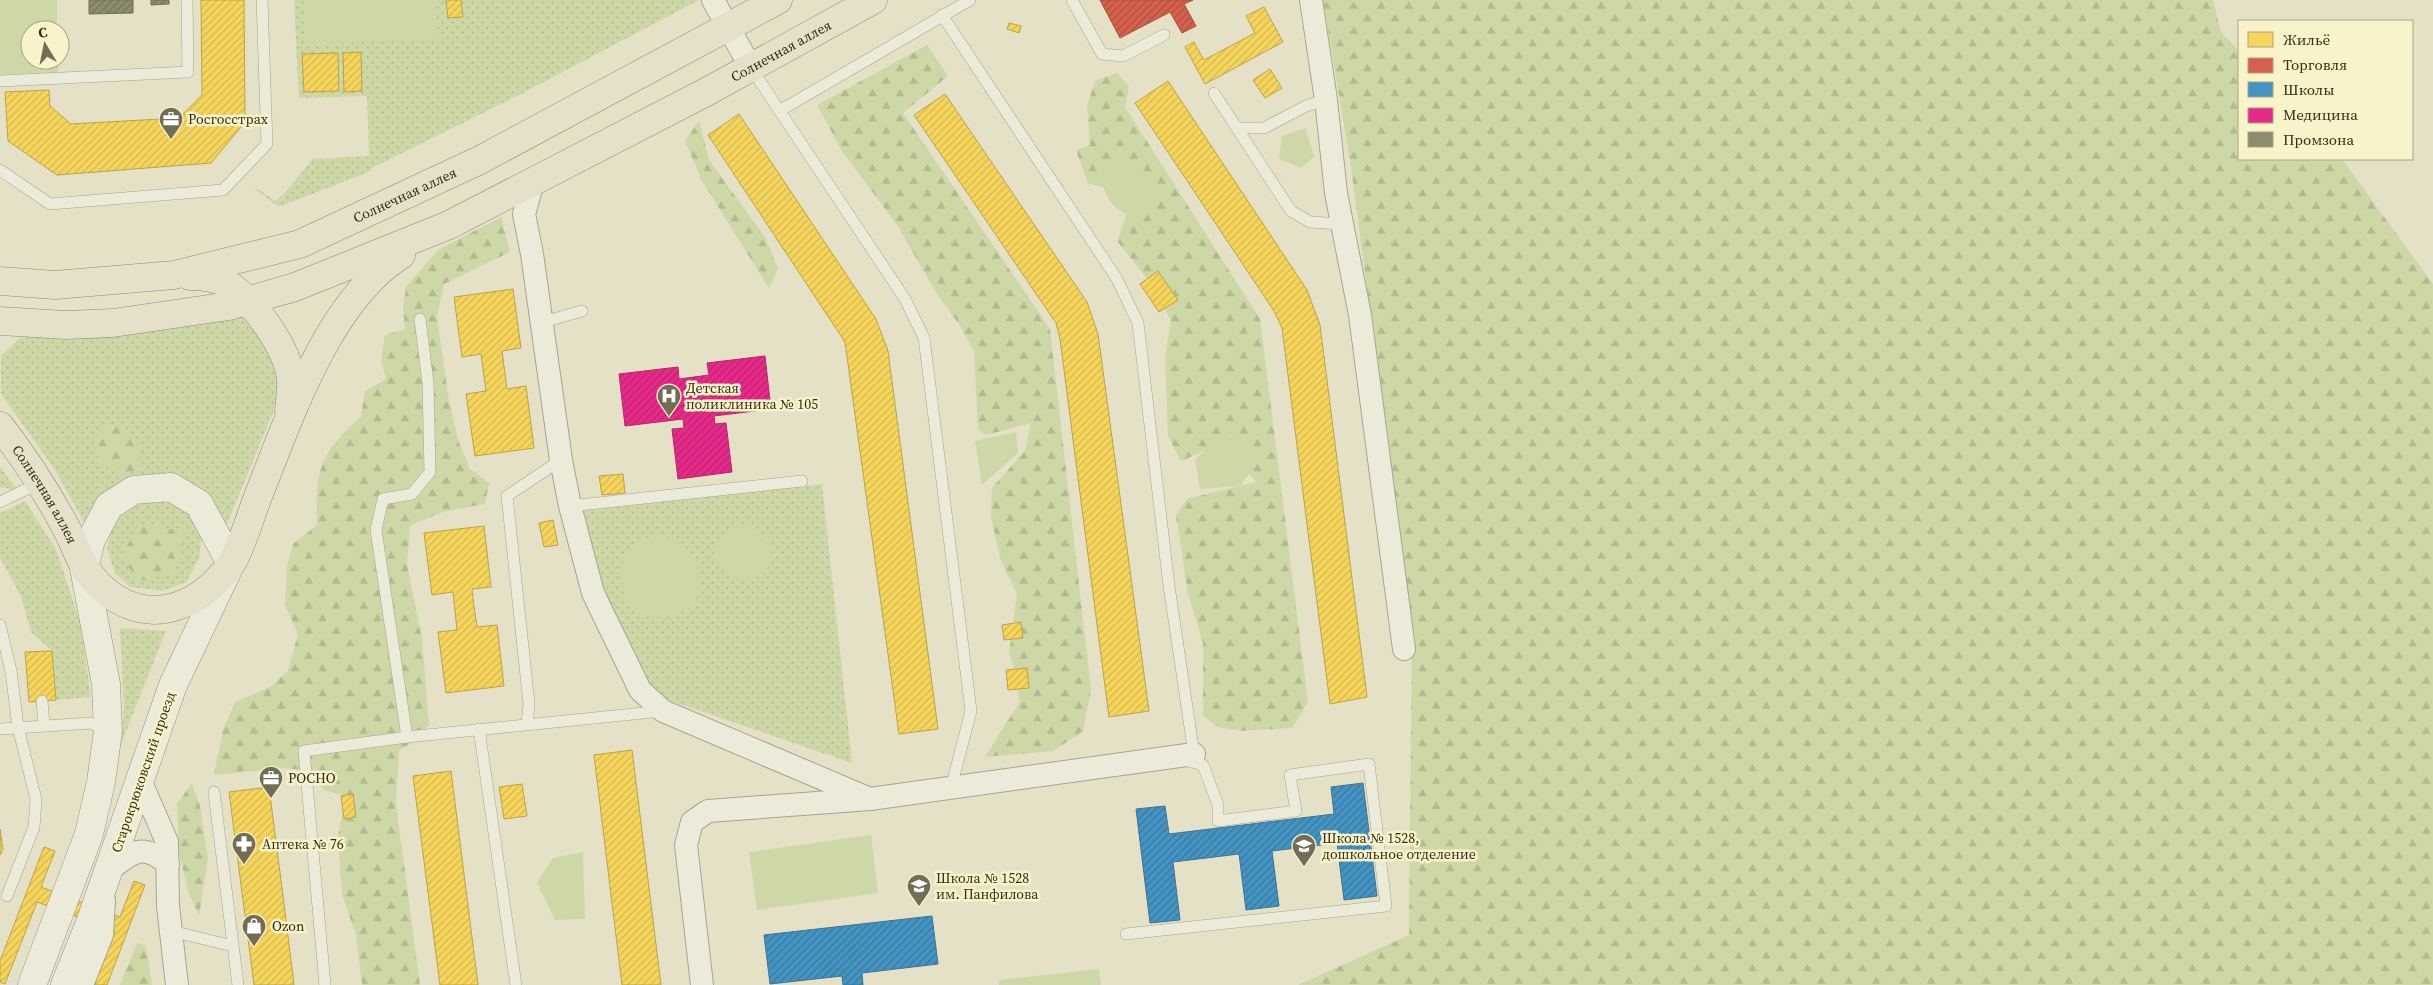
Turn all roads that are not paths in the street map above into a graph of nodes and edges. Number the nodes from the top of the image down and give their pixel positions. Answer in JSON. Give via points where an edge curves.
{"nodes":[{"id":1,"x":186,"y":0,"type":"edge"},
{"id":2,"x":262,"y":0,"type":"edge"},
{"id":3,"x":713,"y":0,"type":"edge"},
{"id":4,"x":778,"y":0,"type":"edge"},
{"id":5,"x":873,"y":0,"type":"edge"},
{"id":6,"x":970,"y":0,"type":"edge"},
{"id":7,"x":1072,"y":0,"type":"edge"},
{"id":8,"x":1311,"y":0,"type":"edge"},
{"id":9,"x":942,"y":15,"type":"junction"},
{"id":10,"x":727,"y":28,"type":"junction"},
{"id":11,"x":1164,"y":35,"type":"dead end"},
{"id":12,"x":750,"y":66,"type":"junction"},
{"id":13,"x":0,"y":81,"type":"edge"},
{"id":14,"x":1214,"y":93,"type":"dead end"},
{"id":15,"x":1326,"y":100,"type":"junction"},
{"id":16,"x":781,"y":110,"type":"junction"},
{"id":17,"x":1237,"y":128,"type":"junction"},
{"id":18,"x":0,"y":170,"type":"edge"},
{"id":19,"x":533,"y":182,"type":"junction"},
{"id":20,"x":1342,"y":224,"type":"junction"},
{"id":21,"x":449,"y":225,"type":"junction"},
{"id":22,"x":174,"y":275,"type":"junction"},
{"id":23,"x":0,"y":281,"type":"edge"},
{"id":24,"x":56,"y":285,"type":"junction"},
{"id":25,"x":247,"y":300,"type":"junction"},
{"id":26,"x":582,"y":311,"type":"dead end"},
{"id":27,"x":420,"y":319,"type":"dead end"},
{"id":28,"x":1,"y":322,"type":"edge"},
{"id":29,"x":542,"y":322,"type":"junction"},
{"id":30,"x":288,"y":419,"type":"junction"},
{"id":31,"x":0,"y":426,"type":"edge"},
{"id":32,"x":561,"y":460,"type":"junction"},
{"id":33,"x":802,"y":481,"type":"dead end"},
{"id":34,"x":41,"y":482,"type":"junction"},
{"id":35,"x":0,"y":502,"type":"edge"},
{"id":36,"x":570,"y":506,"type":"junction"},
{"id":37,"x":232,"y":563,"type":"junction"},
{"id":38,"x":84,"y":568,"type":"junction"},
{"id":39,"x":0,"y":626,"type":"edge"},
{"id":40,"x":1404,"y":649,"type":"dead end"},
{"id":41,"x":42,"y":701,"type":"dead end"},
{"id":42,"x":663,"y":711,"type":"junction"},
{"id":43,"x":527,"y":724,"type":"junction"},
{"id":44,"x":44,"y":725,"type":"junction"},
{"id":45,"x":18,"y":726,"type":"junction"},
{"id":46,"x":0,"y":729,"type":"edge"},
{"id":47,"x":479,"y":729,"type":"junction"},
{"id":48,"x":108,"y":731,"type":"junction"},
{"id":49,"x":407,"y":737,"type":"junction"},
{"id":50,"x":1184,"y":755,"type":"junction"},
{"id":51,"x":139,"y":778,"type":"junction"},
{"id":52,"x":951,"y":788,"type":"junction"},
{"id":53,"x":214,"y":792,"type":"dead end"},
{"id":54,"x":870,"y":799,"type":"junction"},
{"id":55,"x":168,"y":864,"type":"junction"},
{"id":56,"x":106,"y":875,"type":"junction"},
{"id":57,"x":7,"y":896,"type":"dead end"},
{"id":58,"x":171,"y":931,"type":"junction"},
{"id":59,"x":1126,"y":934,"type":"dead end"},
{"id":60,"x":233,"y":946,"type":"junction"},
{"id":61,"x":32,"y":985,"type":"edge"},
{"id":62,"x":65,"y":985,"type":"edge"},
{"id":63,"x":82,"y":985,"type":"edge"},
{"id":64,"x":177,"y":985,"type":"edge"},
{"id":65,"x":238,"y":985,"type":"edge"},
{"id":66,"x":325,"y":985,"type":"edge"},
{"id":67,"x":516,"y":985,"type":"edge"},
{"id":68,"x":702,"y":985,"type":"edge"}],
"edges":[{"from":1,"to":13,"type":"lane","via":[[188,72]]},
{"from":2,"to":18,"type":"lane","via":[[267,144],[224,190],[50,204]]},
{"from":3,"to":10,"type":"street"},
{"from":4,"to":10,"type":"main road","name":"Солнечная аллея"},
{"from":5,"to":12,"type":"main road","name":"Солнечная аллея"},
{"from":6,"to":9,"type":"lane"},
{"from":7,"to":11,"type":"lane","via":[[1102,54],[1122,56]]},
{"from":8,"to":15,"type":"street"},
{"from":9,"to":16,"type":"lane"},
{"from":9,"to":50,"type":"lane","via":[[1117,278],[1138,323]]},
{"from":10,"to":12,"type":"street"},
{"from":10,"to":22,"type":"main road","name":"Солнечная аллея","via":[[480,160],[329,232],[300,244]]},
{"from":12,"to":16,"type":"lane"},
{"from":12,"to":19,"type":"main road","name":"Солнечная аллея"},
{"from":14,"to":17,"type":"lane"},
{"from":15,"to":17,"type":"lane","via":[[1306,106],[1264,128]]},
{"from":15,"to":20,"type":"street"},
{"from":16,"to":52,"type":"lane","via":[[905,299],[924,338],[971,711]]},
{"from":17,"to":20,"type":"lane","via":[[1291,211],[1310,222]]},
{"from":19,"to":21,"type":"main road","name":"Солнечная аллея"},
{"from":19,"to":29,"type":"street","via":[[524,214]]},
{"from":20,"to":40,"type":"street","via":[[1360,314]]},
{"from":21,"to":25,"type":"main road","name":"Солнечная аллея","via":[[295,287]]},
{"from":21,"to":30,"type":"main road","name":"Солнечная аллея","via":[[390,262],[369,281],[319,354]]},
{"from":22,"to":24,"type":"main road","name":"Солнечная аллея"},
{"from":22,"to":25,"type":"main road","via":[[216,278]]},
{"from":23,"to":24,"type":"main road","name":"Солнечная аллея"},
{"from":24,"to":28,"type":"main road","via":[[17,306]]},
{"from":25,"to":28,"type":"main road","name":"Солнечная аллея","via":[[206,310],[113,323]]},
{"from":25,"to":30,"type":"main road","via":[[264,320],[284,355],[291,378]]},
{"from":26,"to":29,"type":"lane"},
{"from":27,"to":49,"type":"lane","via":[[428,383],[430,472],[412,494],[383,499],[376,530]]},
{"from":29,"to":32,"type":"street"},
{"from":30,"to":37,"type":"main road","name":"Солнечная аллея"},
{"from":31,"to":34,"type":"main road","name":"Солнечная аллея"},
{"from":32,"to":36,"type":"street"},
{"from":32,"to":43,"type":"lane","via":[[507,496],[529,704]]},
{"from":33,"to":36,"type":"lane"},
{"from":34,"to":35,"type":"lane"},
{"from":34,"to":38,"type":"main road","name":"Солнечная аллея","via":[[66,526]]},
{"from":36,"to":42,"type":"street","via":[[593,593],[640,690]]},
{"from":37,"to":38,"type":"main road","via":[[199,597],[169,610],[136,608],[118,600]]},
{"from":37,"to":38,"type":"main road","via":[[199,504],[171,488],[134,490],[109,506],[91,540]]},
{"from":37,"to":51,"type":"main road","name":"Старокрюковский проезд","via":[[173,685]]},
{"from":38,"to":48,"type":"main road","via":[[106,684]]},
{"from":39,"to":45,"type":"lane","via":[[11,671]]},
{"from":41,"to":44,"type":"lane"},
{"from":42,"to":43,"type":"lane"},
{"from":42,"to":54,"type":"street"},
{"from":43,"to":47,"type":"lane"},
{"from":44,"to":45,"type":"lane"},
{"from":44,"to":48,"type":"lane","via":[[91,723]]},
{"from":45,"to":46,"type":"lane"},
{"from":45,"to":57,"type":"lane","via":[[36,799],[34,827]]},
{"from":47,"to":49,"type":"lane"},
{"from":47,"to":67,"type":"lane"},
{"from":48,"to":61,"type":"main road","via":[[89,834]]},
{"from":49,"to":66,"type":"lane","via":[[304,751]]},
{"from":50,"to":52,"type":"street"},
{"from":50,"to":59,"type":"lane","via":[[1203,765],[1218,805],[1218,820],[1296,811],[1290,775],[1369,764],[1386,906]]},
{"from":51,"to":55,"type":"street","via":[[167,842]]},
{"from":51,"to":56,"type":"main road","name":"Старокрюковский проезд"},
{"from":52,"to":54,"type":"street"},
{"from":53,"to":60,"type":"lane"},
{"from":54,"to":68,"type":"street","via":[[708,811],[692,822],[686,845]]},
{"from":55,"to":56,"type":"street","via":[[154,852],[139,852],[126,857]]},
{"from":55,"to":58,"type":"street"},
{"from":56,"to":62,"type":"main road","name":"Старокрюковский проезд"},
{"from":56,"to":63,"type":"street","via":[[102,935]]},
{"from":58,"to":60,"type":"lane"},
{"from":58,"to":64,"type":"street"},
{"from":60,"to":65,"type":"lane"}]}
